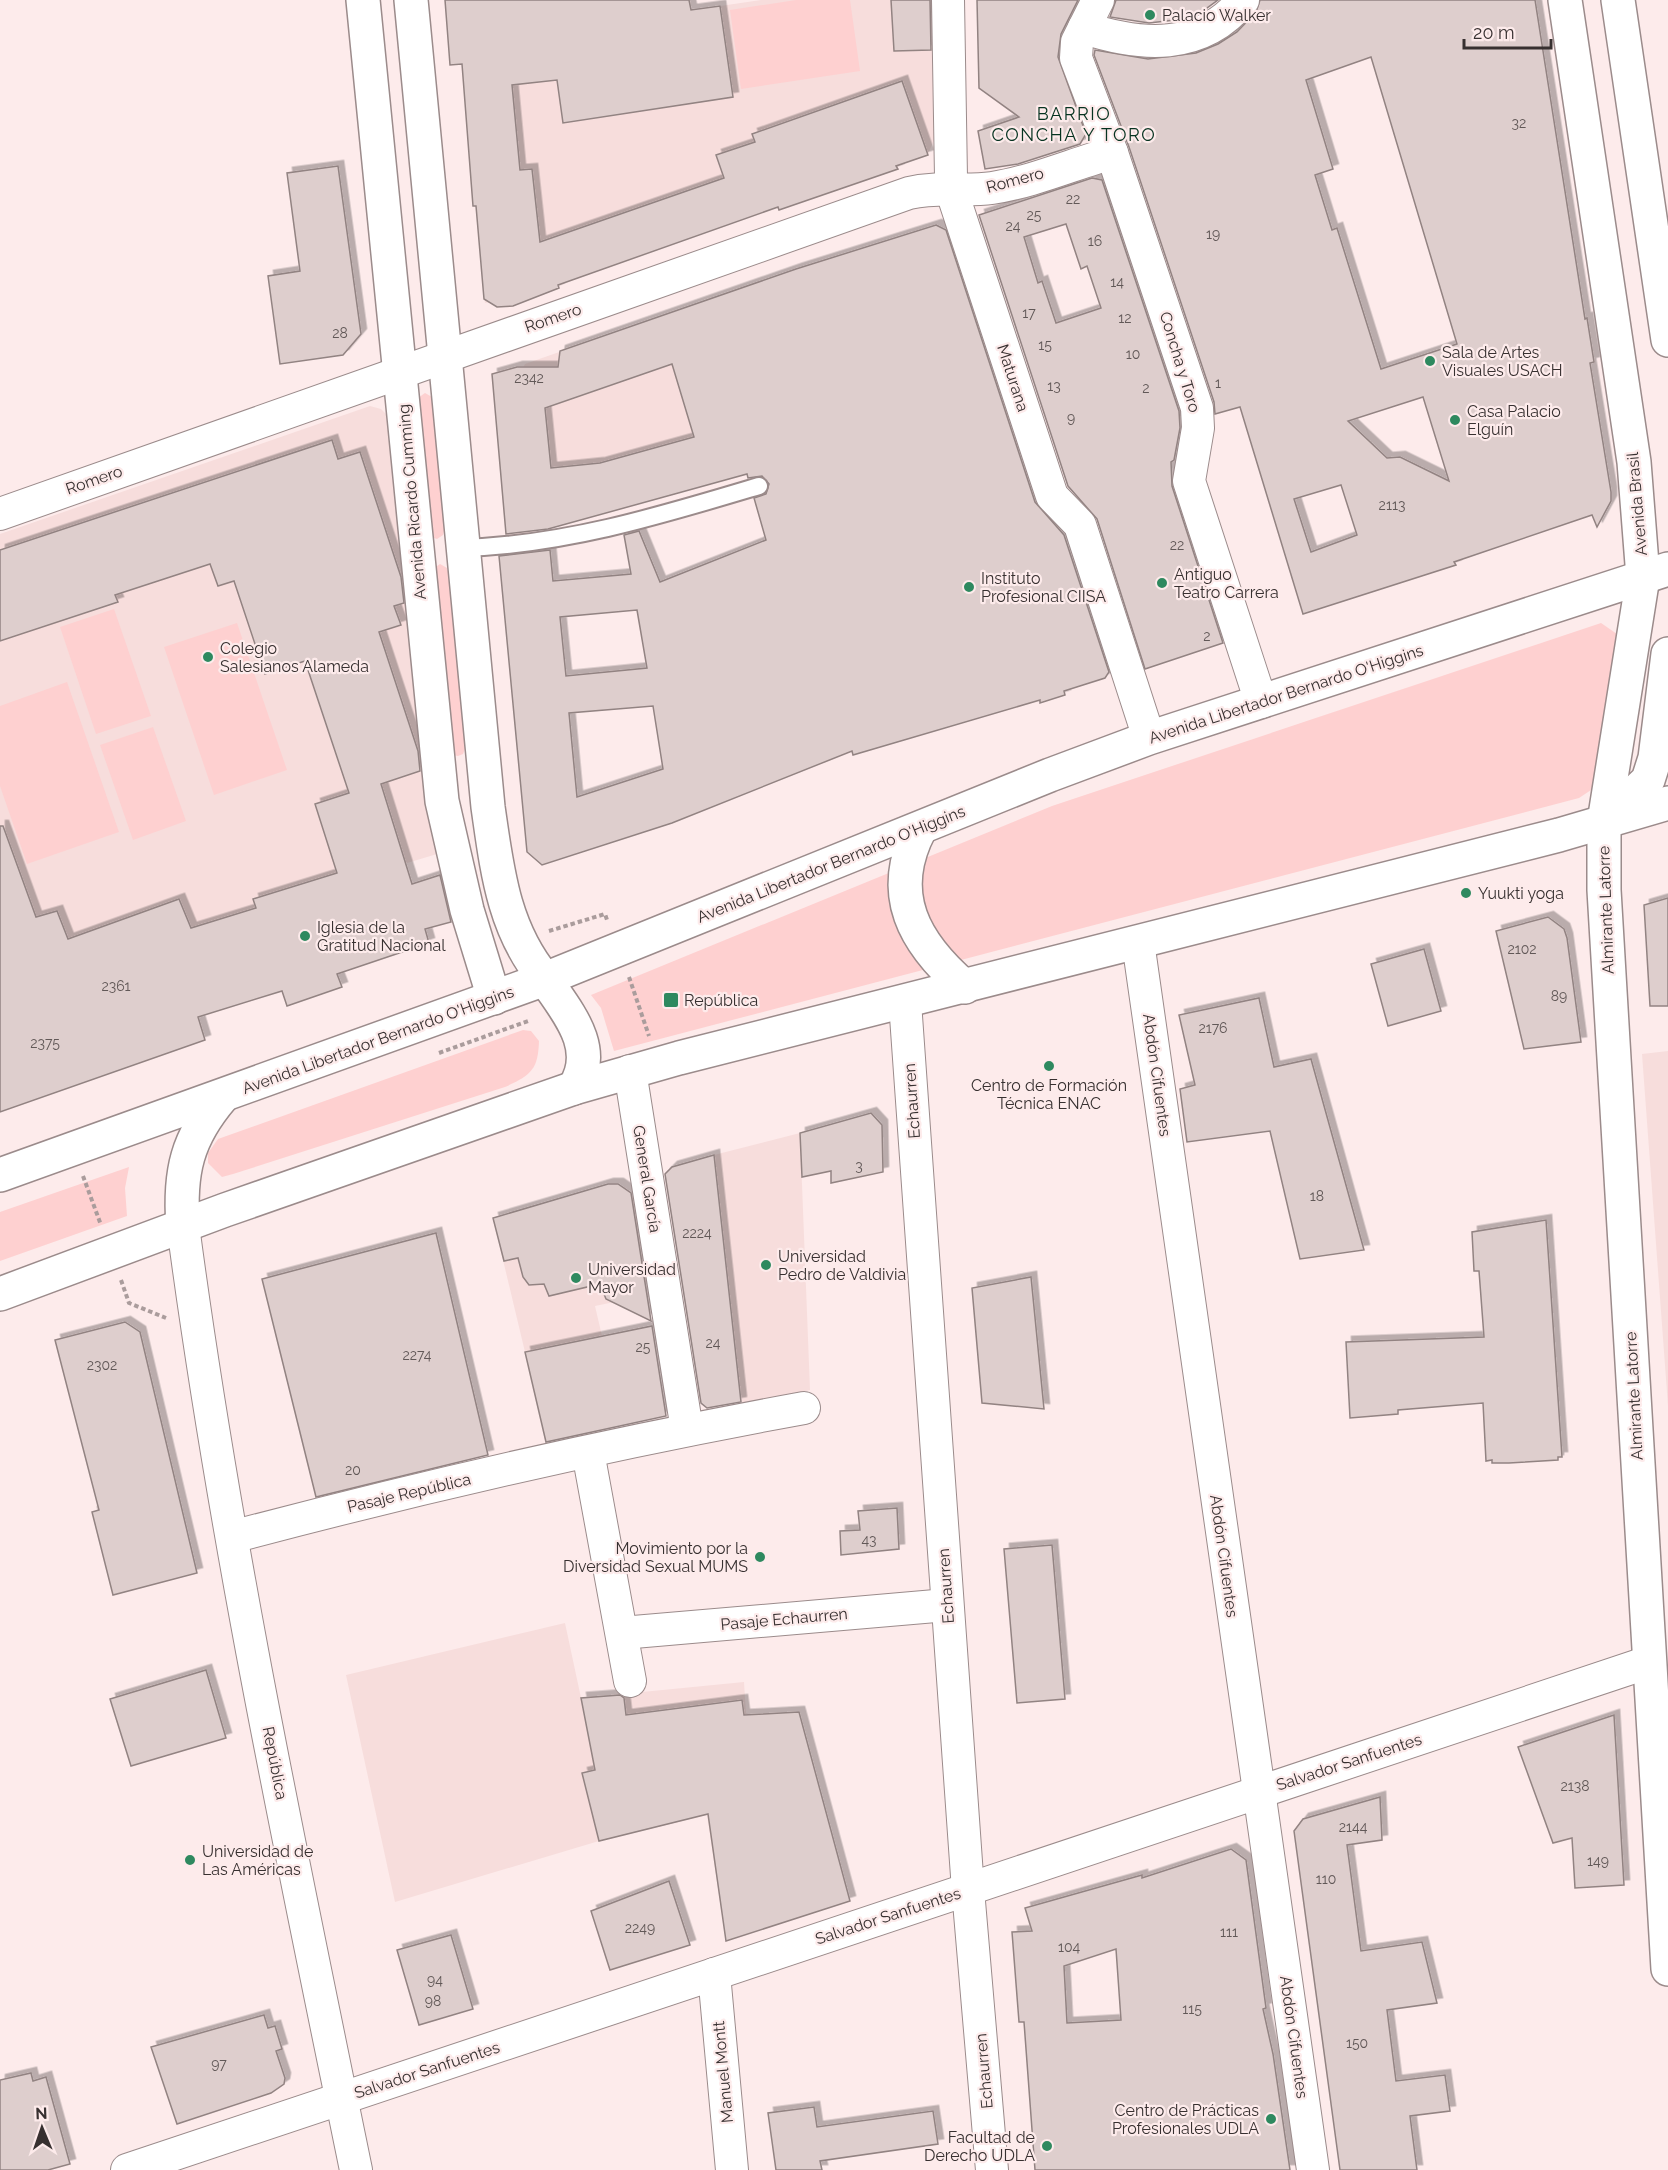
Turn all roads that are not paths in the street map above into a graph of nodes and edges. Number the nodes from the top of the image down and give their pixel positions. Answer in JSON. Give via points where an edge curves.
{"nodes":[{"id":1,"x":363,"y":0,"type":"edge"},
{"id":2,"x":411,"y":0,"type":"edge"},
{"id":3,"x":948,"y":0,"type":"edge"},
{"id":4,"x":1098,"y":0,"type":"edge"},
{"id":5,"x":1243,"y":0,"type":"edge"},
{"id":6,"x":1565,"y":0,"type":"edge"},
{"id":7,"x":1618,"y":0,"type":"edge"},
{"id":8,"x":1084,"y":28,"type":"junction"},
{"id":9,"x":1112,"y":153,"type":"junction"},
{"id":10,"x":952,"y":189,"type":"junction"},
{"id":11,"x":1668,"y":340,"type":"edge"},
{"id":12,"x":446,"y":356,"type":"junction"},
{"id":13,"x":401,"y":372,"type":"junction"},
{"id":14,"x":759,"y":486,"type":"dead end"},
{"id":15,"x":0,"y":514,"type":"edge"},
{"id":16,"x":462,"y":548,"type":"junction"},
{"id":17,"x":416,"y":552,"type":"junction"},
{"id":18,"x":1655,"y":573,"type":"edge"},
{"id":19,"x":1668,"y":654,"type":"edge"},
{"id":20,"x":1261,"y":702,"type":"junction"},
{"id":21,"x":1149,"y":738,"type":"junction"},
{"id":22,"x":1668,"y":803,"type":"edge"},
{"id":23,"x":1604,"y":822,"type":"junction"},
{"id":24,"x":920,"y":829,"type":"junction"},
{"id":25,"x":1138,"y":942,"type":"junction"},
{"id":26,"x":545,"y":979,"type":"junction"},
{"id":27,"x":964,"y":987,"type":"junction"},
{"id":28,"x":494,"y":998,"type":"junction"},
{"id":29,"x":905,"y":1002,"type":"junction"},
{"id":30,"x":630,"y":1071,"type":"junction"},
{"id":31,"x":574,"y":1088,"type":"junction"},
{"id":32,"x":222,"y":1097,"type":"junction"},
{"id":33,"x":0,"y":1175,"type":"edge"},
{"id":34,"x":183,"y":1226,"type":"junction"},
{"id":35,"x":0,"y":1294,"type":"edge"},
{"id":36,"x":804,"y":1408,"type":"dead end"},
{"id":37,"x":687,"y":1430,"type":"junction"},
{"id":38,"x":588,"y":1452,"type":"junction"},
{"id":39,"x":231,"y":1537,"type":"junction"},
{"id":40,"x":947,"y":1605,"type":"junction"},
{"id":41,"x":622,"y":1633,"type":"junction"},
{"id":42,"x":1649,"y":1662,"type":"junction"},
{"id":43,"x":630,"y":1681,"type":"dead end"},
{"id":44,"x":1258,"y":1793,"type":"junction"},
{"id":45,"x":968,"y":1890,"type":"junction"},
{"id":46,"x":1668,"y":1969,"type":"edge"},
{"id":47,"x":714,"y":1974,"type":"junction"},
{"id":48,"x":340,"y":2099,"type":"junction"},
{"id":49,"x":127,"y":2170,"type":"edge"},
{"id":50,"x":356,"y":2170,"type":"edge"},
{"id":51,"x":732,"y":2170,"type":"edge"},
{"id":52,"x":992,"y":2170,"type":"edge"},
{"id":53,"x":1313,"y":2170,"type":"edge"}],
"edges":[{"from":1,"to":13,"type":"main road","name":"Avenida Ricardo Cumming"},
{"from":2,"to":12,"type":"main road"},
{"from":3,"to":10,"type":"street","name":"Maturana"},
{"from":4,"to":8,"type":"street","name":"Concha y Toro"},
{"from":5,"to":8,"type":"street","via":[[1203,31],[1180,39],[1156,43],[1116,38]]},
{"from":6,"to":18,"type":"main road","name":"Avenida Brasil","via":[[1634,462]]},
{"from":7,"to":11,"type":"main road"},
{"from":8,"to":9,"type":"street","name":"Concha y Toro","via":[[1075,50],[1076,58]]},
{"from":9,"to":10,"type":"street","name":"Romero","via":[[994,188]]},
{"from":9,"to":20,"type":"street","name":"Concha y Toro","via":[[1197,408],[1198,428],[1189,481]]},
{"from":10,"to":12,"type":"street","name":"Romero","via":[[930,188],[909,193]]},
{"from":10,"to":21,"type":"street","name":"Maturana","via":[[1052,496],[1080,525]]},
{"from":12,"to":13,"type":"street","name":"Romero"},
{"from":12,"to":16,"type":"main road"},
{"from":13,"to":15,"type":"street","name":"Romero"},
{"from":13,"to":17,"type":"main road","name":"Avenida Ricardo Cumming"},
{"from":14,"to":16,"type":"lane","via":[[624,526],[507,547]]},
{"from":16,"to":17,"type":"main road"},
{"from":16,"to":26,"type":"main road","via":[[488,807],[501,890],[521,946]]},
{"from":17,"to":28,"type":"main road","name":"Avenida Ricardo Cumming","via":[[442,801],[465,901]]},
{"from":18,"to":20,"type":"main road","name":"Avenida Libertador Bernardo O'Higgins"},
{"from":18,"to":23,"type":"main road","name":"Avenida Brasil"},
{"from":19,"to":23,"type":"main road","via":[[1648,780]]},
{"from":20,"to":21,"type":"main road","name":"Avenida Libertador Bernardo O'Higgins"},
{"from":21,"to":24,"type":"main road","name":"Avenida Libertador Bernardo O'Higgins"},
{"from":22,"to":23,"type":"main road"},
{"from":23,"to":25,"type":"main road"},
{"from":23,"to":42,"type":"main road","name":"Almirante Latorre","via":[[1604,890]]},
{"from":24,"to":26,"type":"main road","name":"Avenida Libertador Bernardo O'Higgins"},
{"from":24,"to":27,"type":"main road","via":[[904,878],[909,915],[930,952]]},
{"from":25,"to":27,"type":"main road"},
{"from":25,"to":44,"type":"street","name":"Abdón Cifuentes"},
{"from":26,"to":28,"type":"main road","name":"Avenida Libertador Bernardo O'Higgins"},
{"from":26,"to":31,"type":"main road","via":[[584,1044],[585,1065]]},
{"from":27,"to":29,"type":"main road"},
{"from":28,"to":32,"type":"main road","name":"Avenida Libertador Bernardo O'Higgins"},
{"from":29,"to":30,"type":"main road"},
{"from":29,"to":40,"type":"street","name":"Echaurren"},
{"from":30,"to":31,"type":"main road"},
{"from":30,"to":37,"type":"street","name":"General García"},
{"from":31,"to":34,"type":"main road"},
{"from":32,"to":33,"type":"main road","name":"Avenida Libertador Bernardo O'Higgins"},
{"from":32,"to":34,"type":"main road","via":[[206,1115],[186,1157],[182,1177]]},
{"from":34,"to":35,"type":"main road"},
{"from":34,"to":39,"type":"street","name":"República"},
{"from":36,"to":37,"type":"street","name":"Pasaje República"},
{"from":37,"to":38,"type":"street","name":"Pasaje República"},
{"from":38,"to":39,"type":"street","name":"Pasaje República"},
{"from":38,"to":41,"type":"street"},
{"from":39,"to":48,"type":"street","name":"República"},
{"from":40,"to":41,"type":"street","name":"Pasaje Echaurren"},
{"from":40,"to":45,"type":"street","name":"Echaurren"},
{"from":41,"to":43,"type":"street"},
{"from":42,"to":44,"type":"street","name":"Salvador Sanfuentes"},
{"from":42,"to":46,"type":"main road","name":"Almirante Latorre"},
{"from":44,"to":45,"type":"street","name":"Salvador Sanfuentes"},
{"from":44,"to":53,"type":"street","name":"Abdón Cifuentes"},
{"from":45,"to":47,"type":"street","name":"Salvador Sanfuentes"},
{"from":45,"to":52,"type":"street","name":"Echaurren"},
{"from":47,"to":48,"type":"street","name":"Salvador Sanfuentes"},
{"from":47,"to":51,"type":"street","name":"Manuel Montt"},
{"from":48,"to":49,"type":"street","name":"Salvador Sanfuentes"},
{"from":48,"to":50,"type":"street","name":"República"}]}
